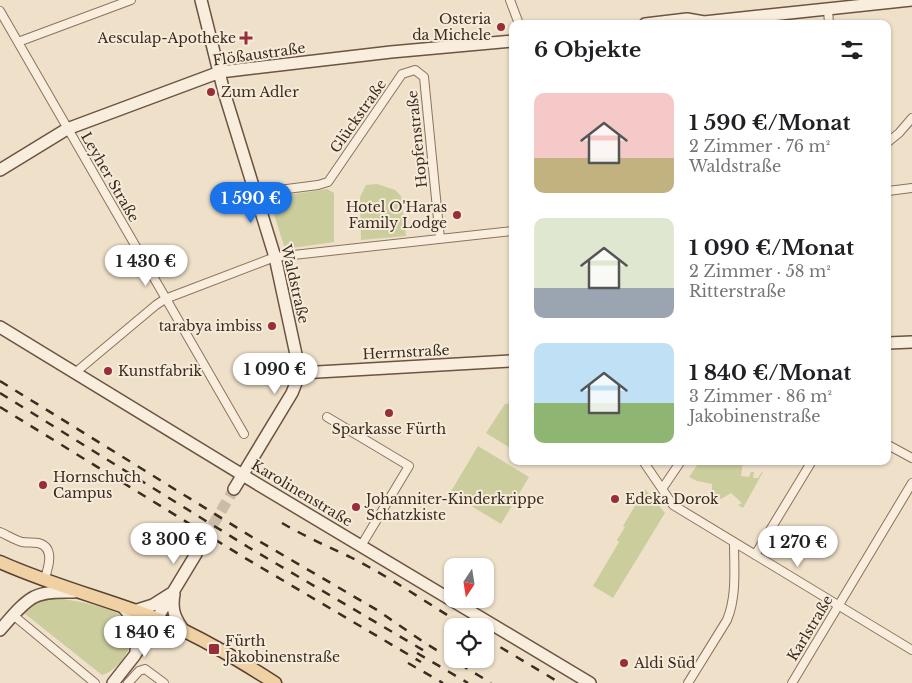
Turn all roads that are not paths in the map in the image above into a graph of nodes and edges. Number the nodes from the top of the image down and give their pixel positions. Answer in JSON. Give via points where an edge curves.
{"nodes":[{"id":1,"x":131,"y":0,"type":"edge"},
{"id":2,"x":201,"y":0,"type":"edge"},
{"id":3,"x":510,"y":0,"type":"edge"},
{"id":4,"x":910,"y":0,"type":"edge"},
{"id":5,"x":828,"y":9,"type":"junction"},
{"id":6,"x":0,"y":11,"type":"edge"},
{"id":7,"x":518,"y":20,"type":"edge"},
{"id":8,"x":729,"y":20,"type":"edge"},
{"id":9,"x":829,"y":20,"type":"edge"},
{"id":10,"x":509,"y":41,"type":"edge"},
{"id":11,"x":18,"y":42,"type":"junction"},
{"id":12,"x":415,"y":70,"type":"joint"},
{"id":13,"x":220,"y":72,"type":"junction"},
{"id":14,"x":912,"y":118,"type":"edge"},
{"id":15,"x":67,"y":128,"type":"junction"},
{"id":16,"x":891,"y":140,"type":"edge"},
{"id":17,"x":0,"y":170,"type":"edge"},
{"id":18,"x":912,"y":188,"type":"edge"},
{"id":19,"x":891,"y":191,"type":"edge"},
{"id":20,"x":256,"y":193,"type":"junction"},
{"id":21,"x":509,"y":231,"type":"edge"},
{"id":22,"x":440,"y":239,"type":"junction"},
{"id":23,"x":275,"y":257,"type":"junction"},
{"id":24,"x":166,"y":299,"type":"junction"},
{"id":25,"x":0,"y":327,"type":"edge"},
{"id":26,"x":912,"y":342,"type":"edge"},
{"id":27,"x":891,"y":343,"type":"edge"},
{"id":28,"x":509,"y":361,"type":"edge"},
{"id":29,"x":76,"y":372,"type":"junction"},
{"id":30,"x":300,"y":373,"type":"junction"},
{"id":31,"x":327,"y":417,"type":"dead end"},
{"id":32,"x":244,"y":434,"type":"dead end"},
{"id":33,"x":891,"y":447,"type":"edge"},
{"id":34,"x":912,"y":458,"type":"edge"},
{"id":35,"x":646,"y":465,"type":"edge"},
{"id":36,"x":678,"y":465,"type":"edge"},
{"id":37,"x":810,"y":465,"type":"edge"},
{"id":38,"x":244,"y":475,"type":"junction"},
{"id":39,"x":912,"y":483,"type":"edge"},
{"id":40,"x":234,"y":489,"type":"tunnel mouth"},
{"id":41,"x":662,"y":489,"type":"junction"},
{"id":42,"x":0,"y":532,"type":"edge"},
{"id":43,"x":734,"y":542,"type":"junction"},
{"id":44,"x":361,"y":546,"type":"junction"},
{"id":45,"x":196,"y":554,"type":"tunnel mouth"},
{"id":46,"x":755,"y":555,"type":"junction"},
{"id":47,"x":0,"y":562,"type":"edge"},
{"id":48,"x":44,"y":580,"type":"junction"},
{"id":49,"x":175,"y":590,"type":"junction"},
{"id":50,"x":76,"y":592,"type":"junction"},
{"id":51,"x":35,"y":596,"type":"junction"},
{"id":52,"x":838,"y":605,"type":"junction"},
{"id":53,"x":128,"y":608,"type":"junction"},
{"id":54,"x":13,"y":615,"type":"junction"},
{"id":55,"x":157,"y":619,"type":"junction"},
{"id":56,"x":0,"y":630,"type":"edge"},
{"id":57,"x":185,"y":632,"type":"junction"},
{"id":58,"x":912,"y":650,"type":"edge"},
{"id":59,"x":136,"y":655,"type":"junction"},
{"id":60,"x":96,"y":683,"type":"edge"},
{"id":61,"x":113,"y":683,"type":"edge"},
{"id":62,"x":128,"y":683,"type":"edge"},
{"id":63,"x":164,"y":683,"type":"edge"},
{"id":64,"x":275,"y":683,"type":"edge"},
{"id":65,"x":590,"y":683,"type":"edge"},
{"id":66,"x":688,"y":683,"type":"edge"},
{"id":67,"x":792,"y":683,"type":"edge"}],
"edges":[{"from":1,"to":11,"type":"street"},
{"from":2,"to":13,"type":"street","name":"Waldstraße"},
{"from":3,"to":7,"type":"street"},
{"from":4,"to":5,"type":"street"},
{"from":5,"to":8,"type":"street"},
{"from":5,"to":9,"type":"street"},
{"from":6,"to":11,"type":"street","name":"Leyher Straße"},
{"from":10,"to":13,"type":"street","name":"Flößaustraße"},
{"from":11,"to":15,"type":"street","name":"Leyher Straße"},
{"from":12,"to":20,"type":"street","name":"Glückstraße","via":[[402,74],[328,182]]},
{"from":12,"to":22,"type":"street","name":"Hopfenstraße","via":[[424,77]]},
{"from":13,"to":15,"type":"street","name":"Flößaustraße"},
{"from":13,"to":20,"type":"street","name":"Waldstraße"},
{"from":14,"to":16,"type":"street"},
{"from":15,"to":17,"type":"street","name":"Flößaustraße"},
{"from":15,"to":24,"type":"street","name":"Leyher Straße"},
{"from":18,"to":19,"type":"street"},
{"from":20,"to":23,"type":"street","name":"Waldstraße"},
{"from":21,"to":22,"type":"street"},
{"from":22,"to":23,"type":"street"},
{"from":23,"to":24,"type":"street"},
{"from":23,"to":30,"type":"street","name":"Waldstraße"},
{"from":24,"to":29,"type":"street"},
{"from":24,"to":32,"type":"street","name":"Leyher Straße"},
{"from":25,"to":29,"type":"street","name":"Karolinenstraße"},
{"from":26,"to":27,"type":"street"},
{"from":28,"to":30,"type":"street","name":"Herrnstraße"},
{"from":29,"to":38,"type":"street","name":"Karolinenstraße"},
{"from":30,"to":38,"type":"street","via":[[292,393]]},
{"from":31,"to":44,"type":"street","via":[[409,466]]},
{"from":33,"to":34,"type":"street"},
{"from":35,"to":41,"type":"street"},
{"from":36,"to":41,"type":"street"},
{"from":37,"to":46,"type":"street"},
{"from":38,"to":40,"type":"street"},
{"from":38,"to":44,"type":"street","name":"Karolinenstraße"},
{"from":39,"to":52,"type":"street","name":"Karlstraße"},
{"from":41,"to":43,"type":"street","via":[[673,505]]},
{"from":42,"to":48,"type":"street","via":[[22,542],[45,546],[50,559]]},
{"from":43,"to":46,"type":"street"},
{"from":43,"to":66,"type":"street","via":[[731,610]]},
{"from":44,"to":65,"type":"street","name":"Karolinenstraße"},
{"from":45,"to":49,"type":"street"},
{"from":46,"to":52,"type":"street"},
{"from":47,"to":48,"type":"main road"},
{"from":48,"to":50,"type":"main road"},
{"from":48,"to":51,"type":"street"},
{"from":49,"to":53,"type":"street","via":[[153,605]]},
{"from":49,"to":55,"type":"street"},
{"from":49,"to":57,"type":"street","via":[[173,612]]},
{"from":50,"to":51,"type":"street"},
{"from":50,"to":53,"type":"main road"},
{"from":51,"to":54,"type":"street"},
{"from":52,"to":58,"type":"street"},
{"from":52,"to":67,"type":"street","name":"Karlstraße"},
{"from":53,"to":55,"type":"main road"},
{"from":53,"to":59,"type":"street","via":[[136,627]]},
{"from":54,"to":56,"type":"street"},
{"from":54,"to":60,"type":"street"},
{"from":55,"to":57,"type":"main road"},
{"from":55,"to":59,"type":"street"},
{"from":57,"to":64,"type":"main road"},
{"from":59,"to":61,"type":"street"},
{"from":62,"to":63,"type":"street","via":[[144,670]]}]}
